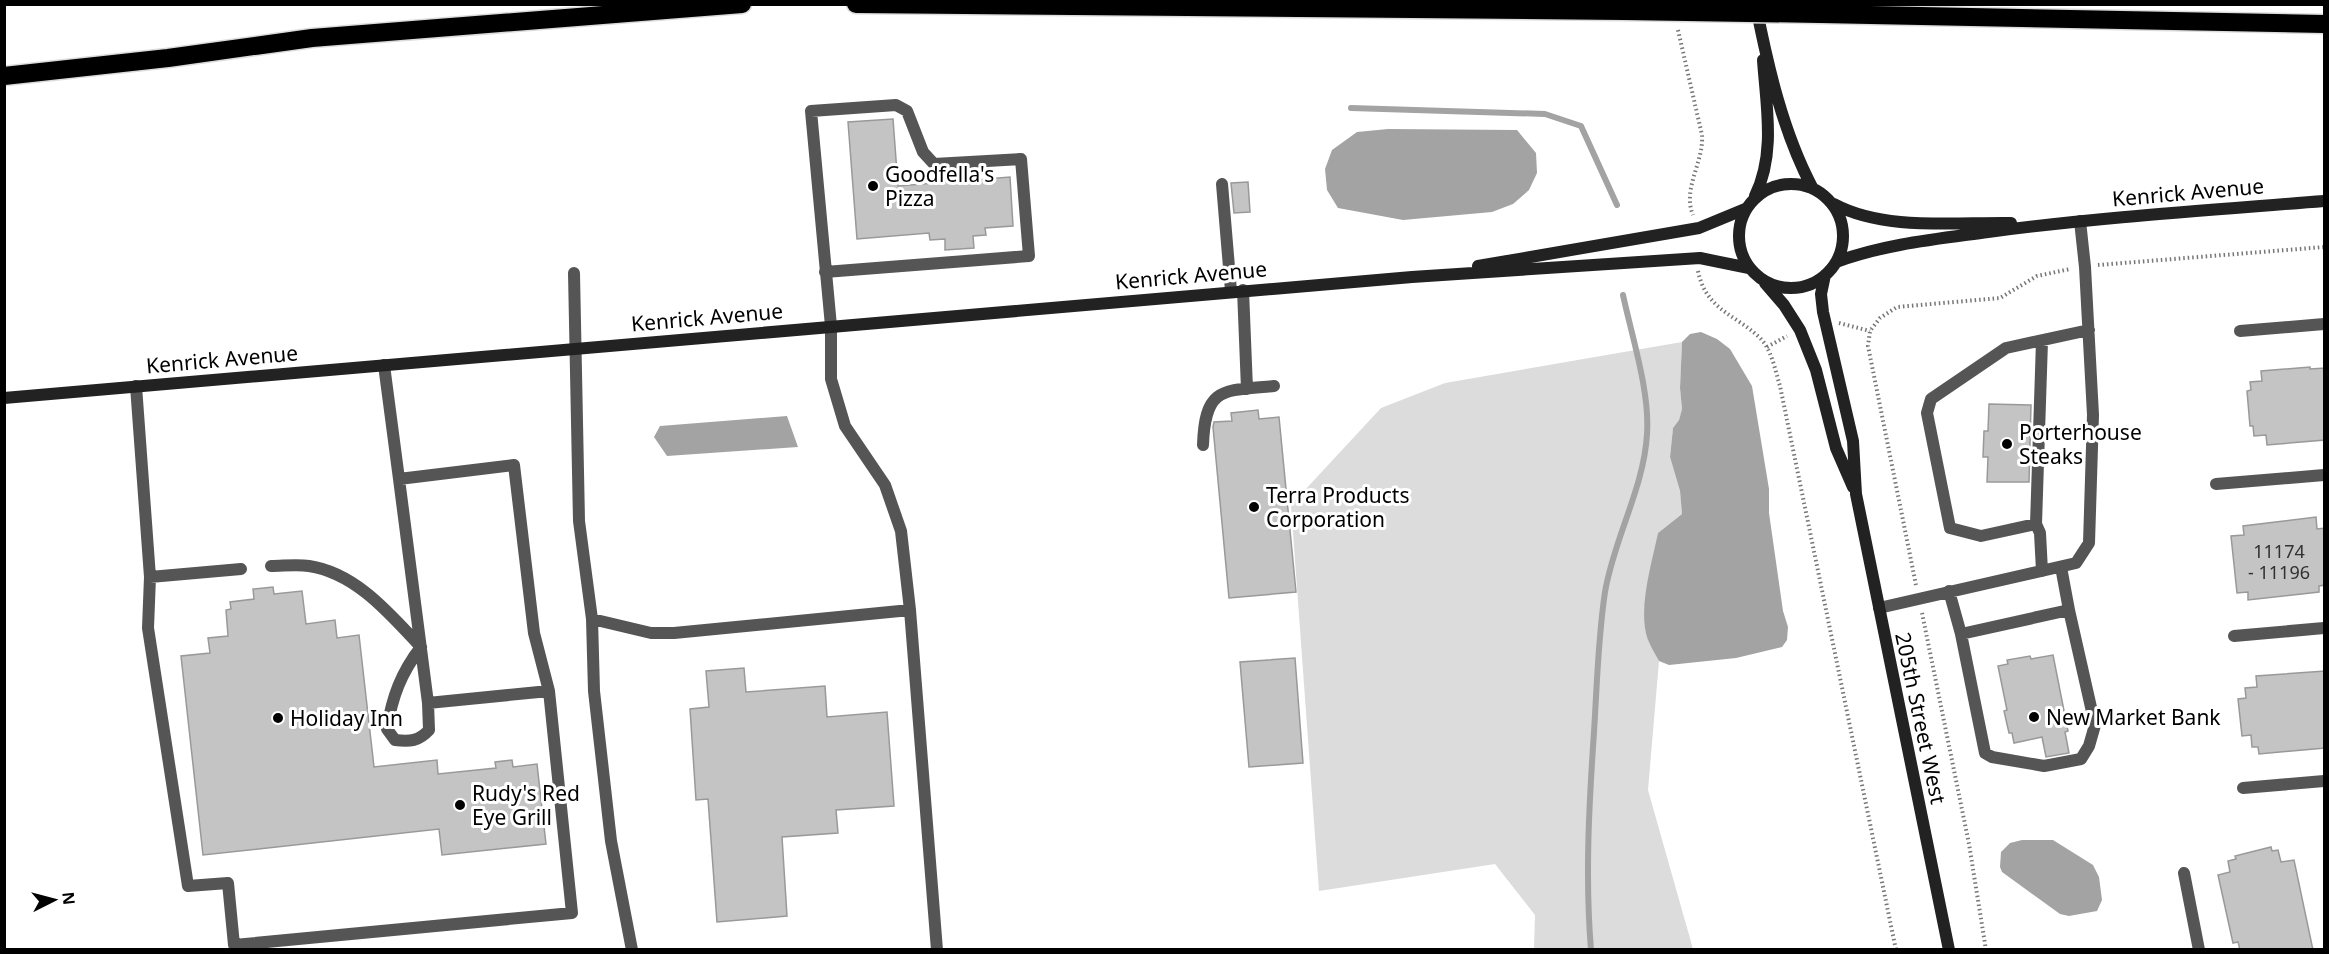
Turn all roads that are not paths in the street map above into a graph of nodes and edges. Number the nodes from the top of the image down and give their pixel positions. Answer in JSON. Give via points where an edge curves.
{"nodes":[{"id":1,"x":741,"y":4,"type":"edge"},
{"id":2,"x":856,"y":4,"type":"edge"},
{"id":3,"x":1755,"y":4,"type":"edge"},
{"id":4,"x":2325,"y":24,"type":"edge"},
{"id":5,"x":1760,"y":29,"type":"junction"},
{"id":6,"x":4,"y":76,"type":"edge"},
{"id":7,"x":1222,"y":184,"type":"dead end"},
{"id":8,"x":1812,"y":187,"type":"junction"},
{"id":9,"x":1755,"y":197,"type":"junction"},
{"id":10,"x":2325,"y":201,"type":"edge"},
{"id":11,"x":1832,"y":204,"type":"junction"},
{"id":12,"x":1745,"y":209,"type":"junction"},
{"id":13,"x":2080,"y":221,"type":"junction"},
{"id":14,"x":2054,"y":223,"type":"junction"},
{"id":15,"x":1836,"y":262,"type":"junction"},
{"id":16,"x":1749,"y":268,"type":"junction"},
{"id":17,"x":825,"y":272,"type":"junction"},
{"id":18,"x":574,"y":273,"type":"dead end"},
{"id":19,"x":1825,"y":275,"type":"junction"},
{"id":20,"x":1412,"y":277,"type":"junction"},
{"id":21,"x":1762,"y":280,"type":"junction"},
{"id":22,"x":1237,"y":291,"type":"junction"},
{"id":23,"x":2325,"y":324,"type":"edge"},
{"id":24,"x":831,"y":326,"type":"junction"},
{"id":25,"x":2089,"y":330,"type":"junction"},
{"id":26,"x":2240,"y":331,"type":"dead end"},
{"id":27,"x":2042,"y":341,"type":"junction"},
{"id":28,"x":574,"y":348,"type":"junction"},
{"id":29,"x":384,"y":365,"type":"junction"},
{"id":30,"x":136,"y":386,"type":"junction"},
{"id":31,"x":1274,"y":386,"type":"dead end"},
{"id":32,"x":1247,"y":389,"type":"junction"},
{"id":33,"x":4,"y":398,"type":"edge"},
{"id":34,"x":1203,"y":445,"type":"dead end"},
{"id":35,"x":2325,"y":475,"type":"edge"},
{"id":36,"x":399,"y":479,"type":"junction"},
{"id":37,"x":2216,"y":484,"type":"dead end"},
{"id":38,"x":1856,"y":494,"type":"junction"},
{"id":39,"x":2036,"y":524,"type":"junction"},
{"id":40,"x":271,"y":566,"type":"dead end"},
{"id":41,"x":2061,"y":567,"type":"junction"},
{"id":42,"x":241,"y":569,"type":"dead end"},
{"id":43,"x":2042,"y":571,"type":"junction"},
{"id":44,"x":150,"y":577,"type":"junction"},
{"id":45,"x":1949,"y":591,"type":"junction"},
{"id":46,"x":1879,"y":608,"type":"junction"},
{"id":47,"x":910,"y":610,"type":"junction"},
{"id":48,"x":2069,"y":610,"type":"junction"},
{"id":49,"x":592,"y":619,"type":"junction"},
{"id":50,"x":2325,"y":628,"type":"edge"},
{"id":51,"x":1961,"y":634,"type":"junction"},
{"id":52,"x":2234,"y":636,"type":"dead end"},
{"id":53,"x":421,"y":647,"type":"junction"},
{"id":54,"x":549,"y":691,"type":"junction"},
{"id":55,"x":428,"y":703,"type":"junction"},
{"id":56,"x":2325,"y":781,"type":"edge"},
{"id":57,"x":2243,"y":788,"type":"dead end"},
{"id":58,"x":2184,"y":873,"type":"dead end"},
{"id":59,"x":633,"y":950,"type":"edge"},
{"id":60,"x":937,"y":950,"type":"edge"},
{"id":61,"x":1949,"y":950,"type":"edge"},
{"id":62,"x":2199,"y":950,"type":"edge"}],
"edges":[{"from":1,"to":6,"type":"highway","via":[[312,39]]},
{"from":2,"to":4,"type":"highway","bridge":true,"via":[[1624,11]]},
{"from":3,"to":5,"type":"street"},
{"from":5,"to":8,"type":"street","via":[[1792,142]]},
{"from":5,"to":9,"type":"street","via":[[1769,143]]},
{"from":7,"to":22,"type":"lane"},
{"from":8,"to":9,"type":"street","via":[[1782,184]]},
{"from":8,"to":11,"type":"street"},
{"from":9,"to":12,"type":"street"},
{"from":10,"to":13,"type":"street","name":"Kenrick Avenue"},
{"from":11,"to":14,"type":"street","name":"Kenrick Avenue","via":[[1887,221]]},
{"from":11,"to":15,"type":"street","via":[[1842,224],[1844,240]]},
{"from":12,"to":16,"type":"street","via":[[1738,239]]},
{"from":12,"to":20,"type":"street","name":"Kenrick Avenue","via":[[1699,228]]},
{"from":13,"to":14,"type":"street","name":"Kenrick Avenue"},
{"from":13,"to":25,"type":"lane"},
{"from":14,"to":15,"type":"street","name":"Kenrick Avenue","via":[[1902,244]]},
{"from":15,"to":19,"type":"street"},
{"from":16,"to":20,"type":"street","name":"Kenrick Avenue","via":[[1700,258]]},
{"from":16,"to":21,"type":"street"},
{"from":17,"to":17,"type":"lane","via":[[811,111],[896,105],[907,111],[924,152],[934,164],[1021,159],[1029,256]]},
{"from":17,"to":24,"type":"lane"},
{"from":18,"to":28,"type":"lane"},
{"from":19,"to":21,"type":"street","via":[[1790,289]]},
{"from":19,"to":38,"type":"street","name":"205th Street West","via":[[1823,312],[1853,441]]},
{"from":20,"to":22,"type":"street","name":"Kenrick Avenue"},
{"from":21,"to":38,"type":"street","name":"205th Street West","via":[[1800,330],[1816,370],[1836,448]]},
{"from":22,"to":24,"type":"street","name":"Kenrick Avenue"},
{"from":22,"to":32,"type":"lane"},
{"from":23,"to":26,"type":"lane"},
{"from":24,"to":28,"type":"street","name":"Kenrick Avenue"},
{"from":24,"to":47,"type":"lane","via":[[831,379],[845,426],[885,485],[901,531]]},
{"from":25,"to":27,"type":"lane"},
{"from":25,"to":41,"type":"lane","via":[[2089,543],[2076,563]]},
{"from":27,"to":39,"type":"lane"},
{"from":27,"to":39,"type":"lane","via":[[2006,348],[1931,399],[1928,413],[1950,528],[1981,536]]},
{"from":28,"to":29,"type":"street","name":"Kenrick Avenue"},
{"from":28,"to":49,"type":"lane","via":[[579,521]]},
{"from":29,"to":30,"type":"street","name":"Kenrick Avenue"},
{"from":29,"to":36,"type":"lane"},
{"from":30,"to":33,"type":"street","name":"Kenrick Avenue"},
{"from":30,"to":44,"type":"lane"},
{"from":31,"to":32,"type":"lane"},
{"from":32,"to":34,"type":"lane","via":[[1222,392],[1213,401],[1204,418]]},
{"from":35,"to":37,"type":"lane"},
{"from":36,"to":53,"type":"lane"},
{"from":36,"to":54,"type":"lane","via":[[514,465],[534,633]]},
{"from":38,"to":46,"type":"street","name":"205th Street West"},
{"from":39,"to":43,"type":"lane"},
{"from":40,"to":53,"type":"lane","via":[[307,565],[333,572],[386,610]]},
{"from":41,"to":43,"type":"lane"},
{"from":41,"to":48,"type":"lane"},
{"from":42,"to":44,"type":"lane"},
{"from":43,"to":45,"type":"lane"},
{"from":44,"to":54,"type":"lane","via":[[148,628],[188,886],[228,883],[234,945],[572,913]]},
{"from":45,"to":46,"type":"lane"},
{"from":45,"to":51,"type":"lane"},
{"from":46,"to":61,"type":"street","name":"205th Street West"},
{"from":47,"to":49,"type":"lane","via":[[674,633],[651,633]]},
{"from":47,"to":60,"type":"lane"},
{"from":48,"to":51,"type":"lane"},
{"from":48,"to":51,"type":"lane","via":[[2095,725],[2090,746],[2081,759],[2044,766],[1985,753]]},
{"from":49,"to":59,"type":"lane","via":[[594,691],[611,841]]},
{"from":50,"to":52,"type":"lane"},
{"from":53,"to":55,"type":"lane"},
{"from":53,"to":55,"type":"lane","via":[[406,666],[391,705],[387,729],[395,740],[421,739],[429,730]]},
{"from":54,"to":55,"type":"lane"},
{"from":56,"to":57,"type":"lane"},
{"from":58,"to":62,"type":"lane"}]}
